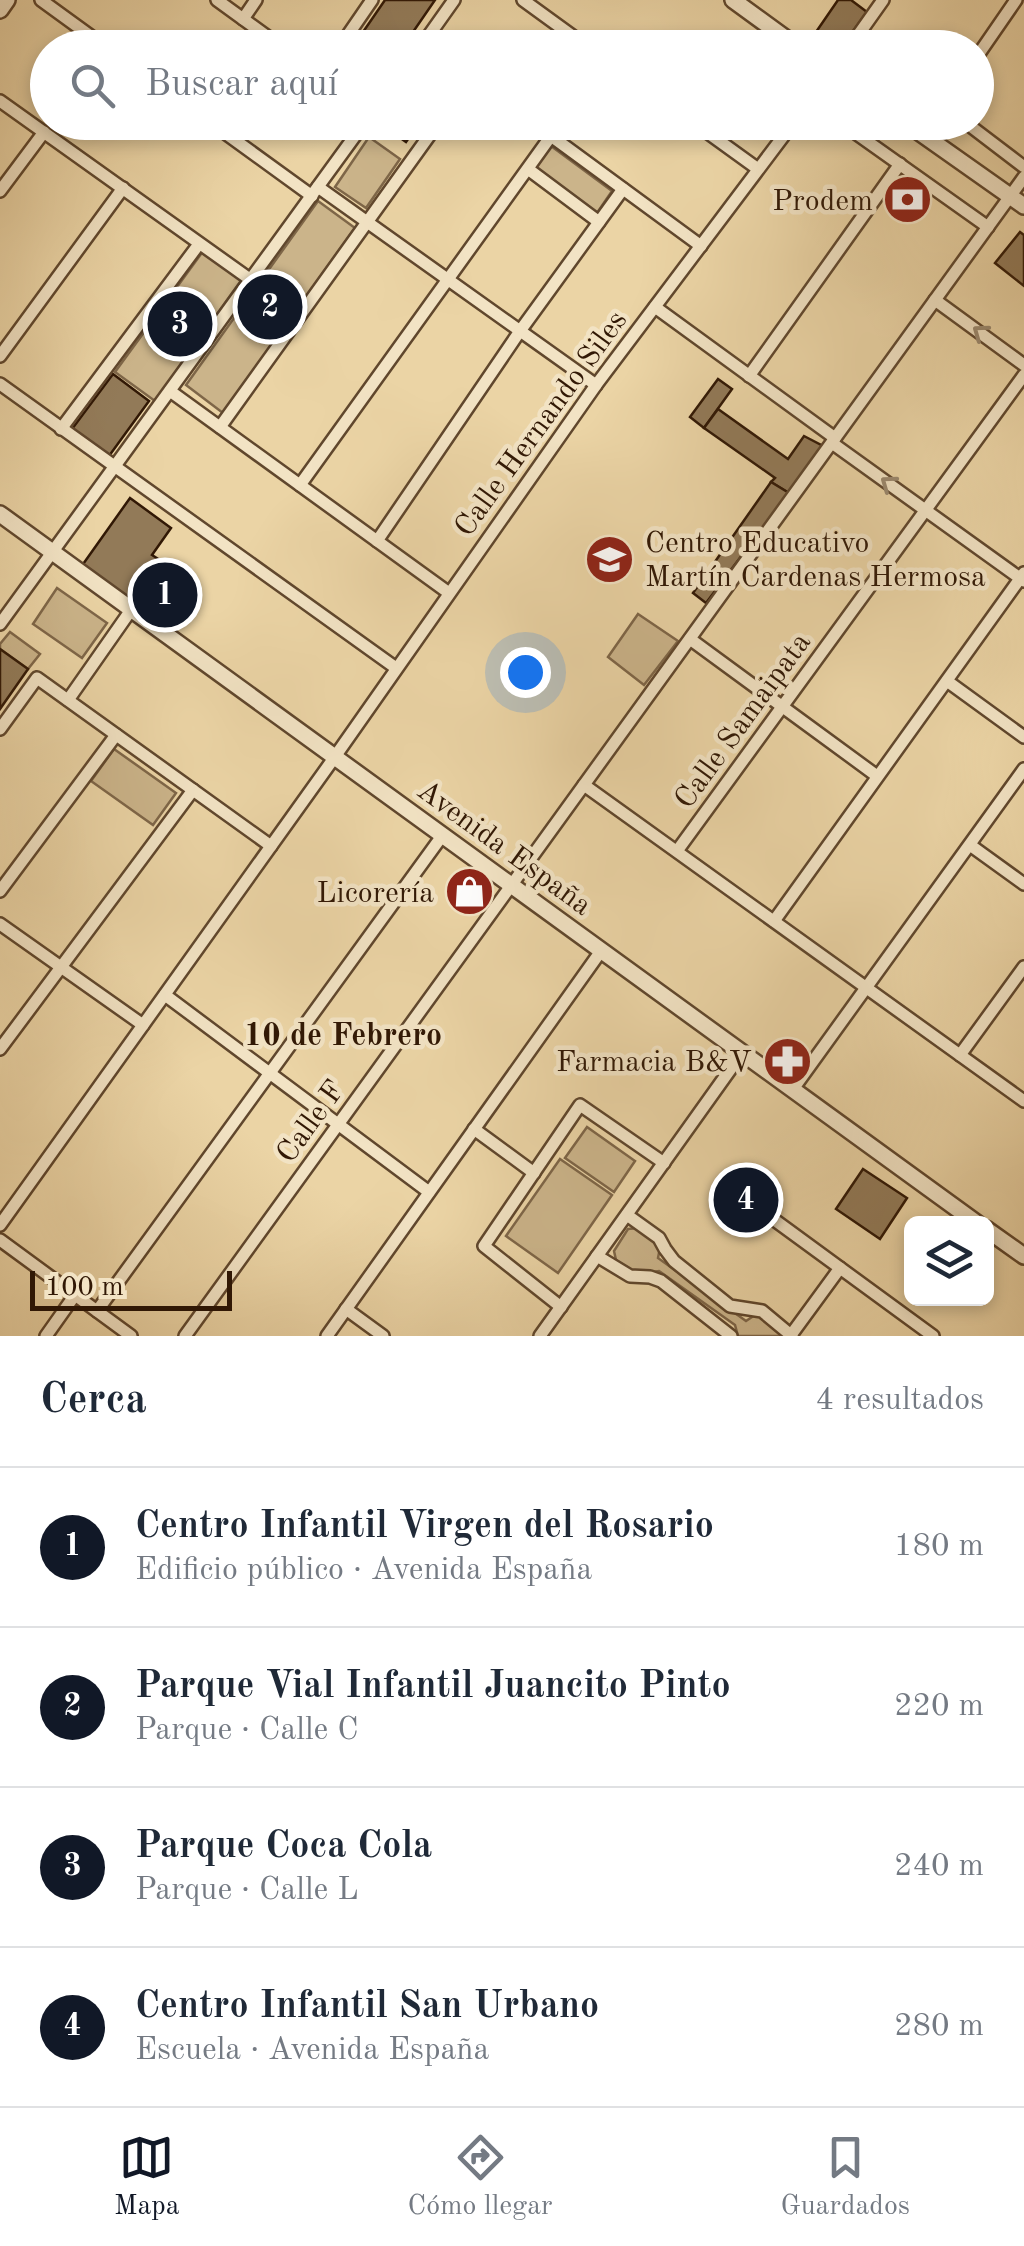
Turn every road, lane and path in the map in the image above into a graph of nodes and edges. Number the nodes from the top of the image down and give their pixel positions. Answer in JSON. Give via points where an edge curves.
{"nodes":[{"id":1,"x":7,"y":0,"type":"edge"},
{"id":2,"x":41,"y":0,"type":"edge"},
{"id":3,"x":217,"y":0,"type":"edge"},
{"id":4,"x":256,"y":0,"type":"edge"},
{"id":5,"x":372,"y":0,"type":"edge"},
{"id":6,"x":454,"y":0,"type":"edge"},
{"id":7,"x":524,"y":0,"type":"edge"},
{"id":8,"x":733,"y":0,"type":"edge"},
{"id":9,"x":883,"y":0,"type":"edge"},
{"id":10,"x":1016,"y":0,"type":"edge"},
{"id":11,"x":0,"y":10,"type":"edge"},
{"id":12,"x":243,"y":19,"type":"junction"},
{"id":13,"x":82,"y":30,"type":"edge"},
{"id":14,"x":258,"y":30,"type":"edge"},
{"id":15,"x":351,"y":30,"type":"edge"},
{"id":16,"x":434,"y":30,"type":"edge"},
{"id":17,"x":565,"y":30,"type":"edge"},
{"id":18,"x":774,"y":30,"type":"edge"},
{"id":19,"x":864,"y":30,"type":"edge"},
{"id":20,"x":994,"y":32,"type":"edge"},
{"id":21,"x":0,"y":100,"type":"edge"},
{"id":22,"x":30,"y":122,"type":"edge"},
{"id":23,"x":38,"y":140,"type":"edge"},
{"id":24,"x":55,"y":140,"type":"edge"},
{"id":25,"x":237,"y":140,"type":"edge"},
{"id":26,"x":352,"y":140,"type":"edge"},
{"id":27,"x":426,"y":140,"type":"edge"},
{"id":28,"x":548,"y":140,"type":"edge"},
{"id":29,"x":557,"y":140,"type":"edge"},
{"id":30,"x":719,"y":140,"type":"edge"},
{"id":31,"x":780,"y":140,"type":"edge"},
{"id":32,"x":866,"y":140,"type":"edge"},
{"id":33,"x":931,"y":140,"type":"edge"},
{"id":34,"x":989,"y":140,"type":"edge"},
{"id":35,"x":900,"y":164,"type":"junction"},
{"id":36,"x":1024,"y":167,"type":"edge"},
{"id":37,"x":528,"y":168,"type":"junction"},
{"id":38,"x":758,"y":169,"type":"junction"},
{"id":39,"x":1024,"y":176,"type":"edge"},
{"id":40,"x":123,"y":188,"type":"junction"},
{"id":41,"x":623,"y":188,"type":"junction"},
{"id":42,"x":0,"y":191,"type":"edge"},
{"id":43,"x":315,"y":192,"type":"junction"},
{"id":44,"x":1010,"y":196,"type":"junction"},
{"id":45,"x":1024,"y":206,"type":"edge"},
{"id":46,"x":368,"y":222,"type":"junction"},
{"id":47,"x":599,"y":222,"type":"junction"},
{"id":48,"x":988,"y":227,"type":"junction"},
{"id":49,"x":199,"y":244,"type":"junction"},
{"id":50,"x":701,"y":246,"type":"junction"},
{"id":51,"x":252,"y":280,"type":"junction"},
{"id":52,"x":448,"y":280,"type":"junction"},
{"id":53,"x":935,"y":300,"type":"junction"},
{"id":54,"x":655,"y":307,"type":"junction"},
{"id":55,"x":520,"y":331,"type":"junction"},
{"id":56,"x":0,"y":356,"type":"edge"},
{"id":57,"x":1024,"y":365,"type":"edge"},
{"id":58,"x":1024,"y":375,"type":"edge"},
{"id":59,"x":748,"y":376,"type":"junction"},
{"id":60,"x":0,"y":384,"type":"edge"},
{"id":61,"x":596,"y":386,"type":"junction"},
{"id":62,"x":170,"y":391,"type":"junction"},
{"id":63,"x":220,"y":427,"type":"junction"},
{"id":64,"x":61,"y":430,"type":"junction"},
{"id":65,"x":834,"y":440,"type":"junction"},
{"id":66,"x":115,"y":468,"type":"junction"},
{"id":67,"x":300,"y":485,"type":"junction"},
{"id":68,"x":926,"y":510,"type":"junction"},
{"id":69,"x":0,"y":514,"type":"edge"},
{"id":70,"x":377,"y":541,"type":"junction"},
{"id":71,"x":54,"y":553,"type":"junction"},
{"id":72,"x":1023,"y":577,"type":"edge"},
{"id":73,"x":449,"y":593,"type":"junction"},
{"id":74,"x":132,"y":610,"type":"junction"},
{"id":75,"x":0,"y":624,"type":"edge"},
{"id":76,"x":690,"y":639,"type":"junction"},
{"id":77,"x":396,"y":668,"type":"junction"},
{"id":78,"x":947,"y":680,"type":"junction"},
{"id":79,"x":68,"y":700,"type":"junction"},
{"id":80,"x":782,"y":707,"type":"junction"},
{"id":81,"x":0,"y":728,"type":"edge"},
{"id":82,"x":116,"y":735,"type":"junction"},
{"id":83,"x":1024,"y":737,"type":"edge"},
{"id":84,"x":334,"y":758,"type":"junction"},
{"id":85,"x":1024,"y":769,"type":"edge"},
{"id":86,"x":877,"y":776,"type":"junction"},
{"id":87,"x":584,"y":785,"type":"junction"},
{"id":88,"x":192,"y":790,"type":"junction"},
{"id":89,"x":442,"y":836,"type":"junction"},
{"id":90,"x":970,"y":845,"type":"junction"},
{"id":91,"x":271,"y":846,"type":"junction"},
{"id":92,"x":677,"y":851,"type":"junction"},
{"id":93,"x":1024,"y":884,"type":"edge"},
{"id":94,"x":511,"y":886,"type":"junction"},
{"id":95,"x":0,"y":891,"type":"edge"},
{"id":96,"x":774,"y":921,"type":"junction"},
{"id":97,"x":0,"y":924,"type":"edge"},
{"id":98,"x":600,"y":950,"type":"junction"},
{"id":99,"x":61,"y":967,"type":"junction"},
{"id":100,"x":1024,"y":967,"type":"edge"},
{"id":101,"x":866,"y":988,"type":"junction"},
{"id":102,"x":165,"y":995,"type":"junction"},
{"id":103,"x":143,"y":1026,"type":"junction"},
{"id":104,"x":0,"y":1049,"type":"edge"},
{"id":105,"x":742,"y":1053,"type":"junction"},
{"id":106,"x":960,"y":1055,"type":"junction"},
{"id":107,"x":270,"y":1074,"type":"junction"},
{"id":108,"x":793,"y":1089,"type":"junction"},
{"id":109,"x":1024,"y":1102,"type":"edge"},
{"id":110,"x":338,"y":1124,"type":"junction"},
{"id":111,"x":474,"y":1129,"type":"junction"},
{"id":112,"x":664,"y":1163,"type":"junction"},
{"id":113,"x":534,"y":1173,"type":"junction"},
{"id":114,"x":429,"y":1192,"type":"junction"},
{"id":115,"x":626,"y":1215,"type":"junction"},
{"id":116,"x":769,"y":1216,"type":"dead end"},
{"id":117,"x":967,"y":1216,"type":"edge"},
{"id":118,"x":0,"y":1225,"type":"edge"},
{"id":119,"x":994,"y":1235,"type":"edge"},
{"id":120,"x":0,"y":1240,"type":"edge"},
{"id":121,"x":597,"y":1256,"type":"junction"},
{"id":122,"x":1024,"y":1256,"type":"edge"},
{"id":123,"x":840,"y":1268,"type":"junction"},
{"id":124,"x":76,"y":1295,"type":"junction"},
{"id":125,"x":561,"y":1306,"type":"junction"},
{"id":126,"x":346,"y":1308,"type":"junction"},
{"id":127,"x":97,"y":1311,"type":"junction"},
{"id":128,"x":330,"y":1335,"type":"edge"},
{"id":129,"x":46,"y":1336,"type":"edge"},
{"id":130,"x":131,"y":1336,"type":"edge"},
{"id":131,"x":185,"y":1336,"type":"edge"},
{"id":132,"x":384,"y":1336,"type":"edge"},
{"id":133,"x":540,"y":1336,"type":"edge"},
{"id":134,"x":731,"y":1336,"type":"edge"},
{"id":135,"x":792,"y":1336,"type":"edge"},
{"id":136,"x":934,"y":1336,"type":"edge"}],
"edges":[{"from":1,"to":11,"type":"street"},
{"from":2,"to":13,"type":"street"},
{"from":3,"to":12,"type":"street"},
{"from":4,"to":12,"type":"street"},
{"from":5,"to":15,"type":"street"},
{"from":6,"to":16,"type":"street"},
{"from":7,"to":17,"type":"street"},
{"from":8,"to":18,"type":"street"},
{"from":9,"to":19,"type":"street"},
{"from":10,"to":20,"type":"street"},
{"from":12,"to":14,"type":"street"},
{"from":21,"to":22,"type":"street"},
{"from":23,"to":42,"type":"street"},
{"from":24,"to":40,"type":"street"},
{"from":25,"to":43,"type":"street"},
{"from":26,"to":43,"type":"street"},
{"from":27,"to":46,"type":"street"},
{"from":28,"to":37,"type":"street"},
{"from":29,"to":41,"type":"street"},
{"from":30,"to":38,"type":"street"},
{"from":31,"to":38,"type":"street","name":"Calle Hernando Siles"},
{"from":32,"to":35,"type":"street"},
{"from":33,"to":44,"type":"street"},
{"from":34,"to":36,"type":"street"},
{"from":35,"to":48,"type":"street"},
{"from":35,"to":59,"type":"street"},
{"from":37,"to":47,"type":"street"},
{"from":37,"to":52,"type":"street"},
{"from":38,"to":50,"type":"street","name":"Calle Hernando Siles"},
{"from":39,"to":44,"type":"street","name":"Calle F"},
{"from":40,"to":49,"type":"street"},
{"from":40,"to":56,"type":"street"},
{"from":41,"to":47,"type":"street"},
{"from":41,"to":50,"type":"street"},
{"from":43,"to":46,"type":"street"},
{"from":43,"to":51,"type":"street"},
{"from":44,"to":45,"type":"street"},
{"from":44,"to":48,"type":"street","name":"Calle F"},
{"from":46,"to":52,"type":"street"},
{"from":46,"to":63,"type":"street"},
{"from":47,"to":55,"type":"street"},
{"from":48,"to":53,"type":"street","name":"Calle F"},
{"from":49,"to":51,"type":"street"},
{"from":49,"to":64,"type":"street"},
{"from":50,"to":54,"type":"street","name":"Calle Hernando Siles"},
{"from":51,"to":62,"type":"street"},
{"from":52,"to":55,"type":"street"},
{"from":52,"to":67,"type":"street"},
{"from":57,"to":53,"type":"street","one_way":true},
{"from":53,"to":65,"type":"street","name":"Calle F"},
{"from":54,"to":59,"type":"street"},
{"from":54,"to":61,"type":"street","name":"Calle Hernando Siles"},
{"from":55,"to":61,"type":"street"},
{"from":55,"to":70,"type":"street"},
{"from":58,"to":68,"type":"street","name":"Calle Samaipata"},
{"from":59,"to":65,"type":"street"},
{"from":60,"to":64,"type":"street"},
{"from":61,"to":73,"type":"street","name":"Calle Hernando Siles"},
{"from":62,"to":63,"type":"street"},
{"from":62,"to":66,"type":"street"},
{"from":63,"to":67,"type":"street"},
{"from":64,"to":66,"type":"street"},
{"from":68,"to":65,"type":"street","one_way":true},
{"from":65,"to":76,"type":"street","name":"Calle F"},
{"from":66,"to":71,"type":"street"},
{"from":66,"to":77,"type":"street"},
{"from":67,"to":70,"type":"street"},
{"from":68,"to":72,"type":"street"},
{"from":68,"to":80,"type":"street","name":"Calle Samaipata"},
{"from":69,"to":71,"type":"street","name":"Avenida España"},
{"from":70,"to":73,"type":"street"},
{"from":71,"to":74,"type":"street","name":"Avenida España"},
{"from":71,"to":75,"type":"street"},
{"from":72,"to":78,"type":"street"},
{"from":73,"to":77,"type":"street","name":"Calle Hernando Siles"},
{"from":74,"to":79,"type":"street"},
{"from":74,"to":84,"type":"street","name":"Avenida España"},
{"from":76,"to":80,"type":"street"},
{"from":76,"to":87,"type":"street","name":"Calle F"},
{"from":77,"to":84,"type":"street","name":"Calle Hernando Siles"},
{"from":78,"to":83,"type":"street"},
{"from":78,"to":86,"type":"street"},
{"from":79,"to":81,"type":"street","via":[[36,678]]},
{"from":79,"to":82,"type":"street"},
{"from":80,"to":86,"type":"street"},
{"from":80,"to":92,"type":"street","name":"Calle Samaipata"},
{"from":82,"to":88,"type":"street"},
{"from":82,"to":95,"type":"street"},
{"from":84,"to":89,"type":"street","name":"Avenida España"},
{"from":84,"to":91,"type":"street","name":"Calle Hernando Siles"},
{"from":85,"to":90,"type":"street"},
{"from":86,"to":96,"type":"street"},
{"from":87,"to":92,"type":"street"},
{"from":87,"to":94,"type":"street","name":"Calle F"},
{"from":88,"to":91,"type":"street"},
{"from":88,"to":99,"type":"street"},
{"from":89,"to":94,"type":"street","name":"Avenida España"},
{"from":89,"to":107,"type":"street"},
{"from":90,"to":93,"type":"street"},
{"from":90,"to":101,"type":"street"},
{"from":91,"to":102,"type":"street","name":"Calle Hernando Siles"},
{"from":92,"to":96,"type":"street"},
{"from":94,"to":98,"type":"street","name":"Avenida España"},
{"from":94,"to":110,"type":"street","name":"Calle F"},
{"from":96,"to":101,"type":"street"},
{"from":97,"to":99,"type":"street"},
{"from":98,"to":105,"type":"street","name":"Avenida España"},
{"from":98,"to":111,"type":"street"},
{"from":99,"to":103,"type":"street"},
{"from":99,"to":104,"type":"street"},
{"from":100,"to":106,"type":"street"},
{"from":101,"to":106,"type":"street"},
{"from":101,"to":108,"type":"street"},
{"from":102,"to":103,"type":"street","name":"Calle Hernando Siles"},
{"from":102,"to":107,"type":"street"},
{"from":103,"to":118,"type":"street","name":"Calle Hernando Siles"},
{"from":105,"to":108,"type":"street","name":"Avenida España"},
{"from":105,"to":112,"type":"street"},
{"from":106,"to":109,"type":"street"},
{"from":107,"to":110,"type":"street"},
{"from":107,"to":127,"type":"street"},
{"from":108,"to":117,"type":"street","name":"Avenida España"},
{"from":110,"to":114,"type":"street"},
{"from":110,"to":131,"type":"street","name":"Calle F"},
{"from":111,"to":113,"type":"street"},
{"from":111,"to":114,"type":"street"},
{"from":112,"to":113,"type":"street","via":[[580,1105]]},
{"from":112,"to":115,"type":"street"},
{"from":113,"to":125,"type":"street","via":[[484,1246]]},
{"from":114,"to":126,"type":"street"},
{"from":115,"to":121,"type":"street"},
{"from":115,"to":135,"type":"street","via":[[660,1238],[674,1261],[730,1306],[762,1311]]},
{"from":116,"to":123,"type":"street"},
{"from":119,"to":122,"type":"street"},
{"from":120,"to":124,"type":"street"},
{"from":121,"to":125,"type":"street"},
{"from":121,"to":134,"type":"street","via":[[630,1276],[661,1281]]},
{"from":123,"to":135,"type":"street"},
{"from":123,"to":136,"type":"street"},
{"from":124,"to":127,"type":"street"},
{"from":124,"to":129,"type":"street"},
{"from":125,"to":133,"type":"street"},
{"from":126,"to":128,"type":"street"},
{"from":126,"to":132,"type":"street"},
{"from":127,"to":130,"type":"street"}]}
